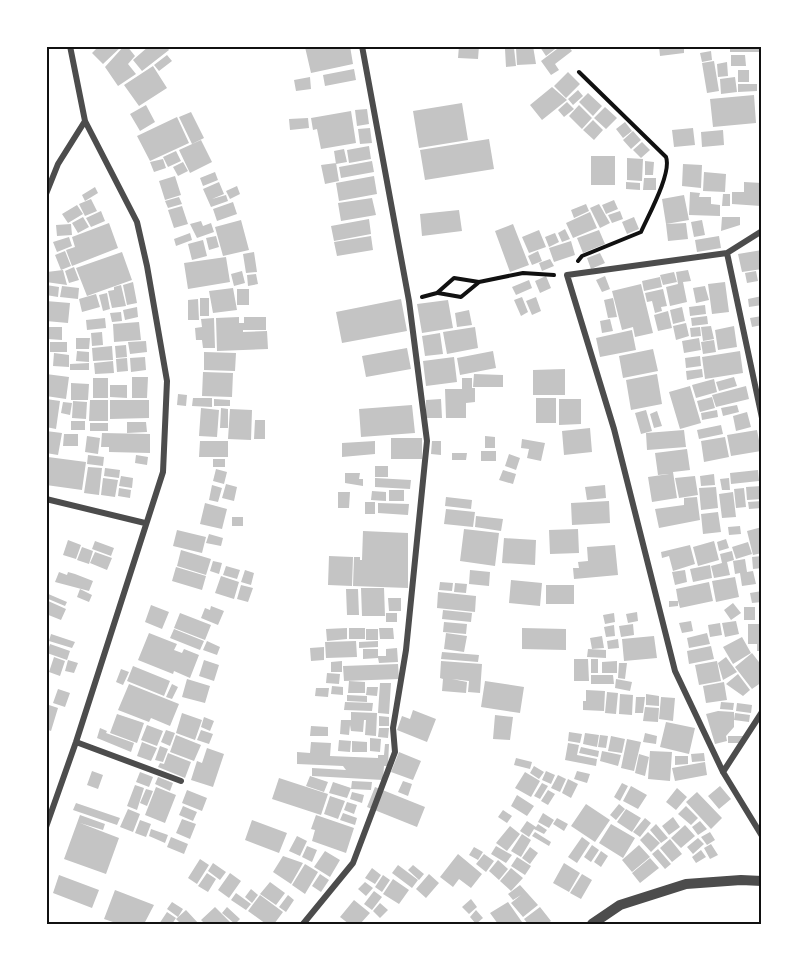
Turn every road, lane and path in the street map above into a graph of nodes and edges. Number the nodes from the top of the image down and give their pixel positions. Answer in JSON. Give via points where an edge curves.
{"nodes":[{"id":1,"x":70,"y":46,"type":"edge"},
{"id":2,"x":362,"y":46,"type":"edge"},
{"id":3,"x":579,"y":72,"type":"dead end"},
{"id":4,"x":85,"y":121,"type":"junction"},
{"id":5,"x":46,"y":194,"type":"edge"},
{"id":6,"x":762,"y":231,"type":"edge"},
{"id":7,"x":727,"y":253,"type":"junction"},
{"id":8,"x":567,"y":275,"type":"junction"},
{"id":9,"x":479,"y":282,"type":"junction"},
{"id":10,"x":437,"y":293,"type":"junction"},
{"id":11,"x":410,"y":301,"type":"junction"},
{"id":12,"x":762,"y":418,"type":"edge"},
{"id":13,"x":46,"y":499,"type":"edge"},
{"id":14,"x":145,"y":523,"type":"junction"},
{"id":15,"x":762,"y":712,"type":"edge"},
{"id":16,"x":76,"y":742,"type":"junction"},
{"id":17,"x":723,"y":772,"type":"junction"},
{"id":18,"x":181,"y":781,"type":"dead end"},
{"id":19,"x":46,"y":827,"type":"edge"},
{"id":20,"x":762,"y":836,"type":"edge"},
{"id":21,"x":762,"y":881,"type":"edge"},
{"id":22,"x":303,"y":924,"type":"edge"},
{"id":23,"x":592,"y":924,"type":"edge"}],
"edges":[{"from":1,"to":4,"type":"street"},
{"from":2,"to":11,"type":"street"},
{"from":3,"to":8,"type":"path","via":[[668,163],[641,232],[582,256]]},
{"from":4,"to":5,"type":"street","via":[[58,164]]},
{"from":4,"to":14,"type":"street","via":[[137,222],[167,381],[163,472]]},
{"from":6,"to":7,"type":"street"},
{"from":7,"to":8,"type":"street"},
{"from":7,"to":12,"type":"street"},
{"from":8,"to":9,"type":"path","via":[[523,273]]},
{"from":8,"to":17,"type":"street","via":[[614,429],[675,671]]},
{"from":9,"to":10,"type":"path","via":[[461,297]]},
{"from":9,"to":10,"type":"path","via":[[454,278]]},
{"from":10,"to":11,"type":"path"},
{"from":11,"to":22,"type":"street","via":[[427,441],[406,650],[393,728],[395,752],[353,863]]},
{"from":13,"to":14,"type":"street"},
{"from":14,"to":16,"type":"street"},
{"from":15,"to":17,"type":"street"},
{"from":16,"to":18,"type":"street"},
{"from":16,"to":19,"type":"street"},
{"from":17,"to":20,"type":"street"},
{"from":21,"to":23,"type":"street","via":[[686,884],[620,905]]}]}
